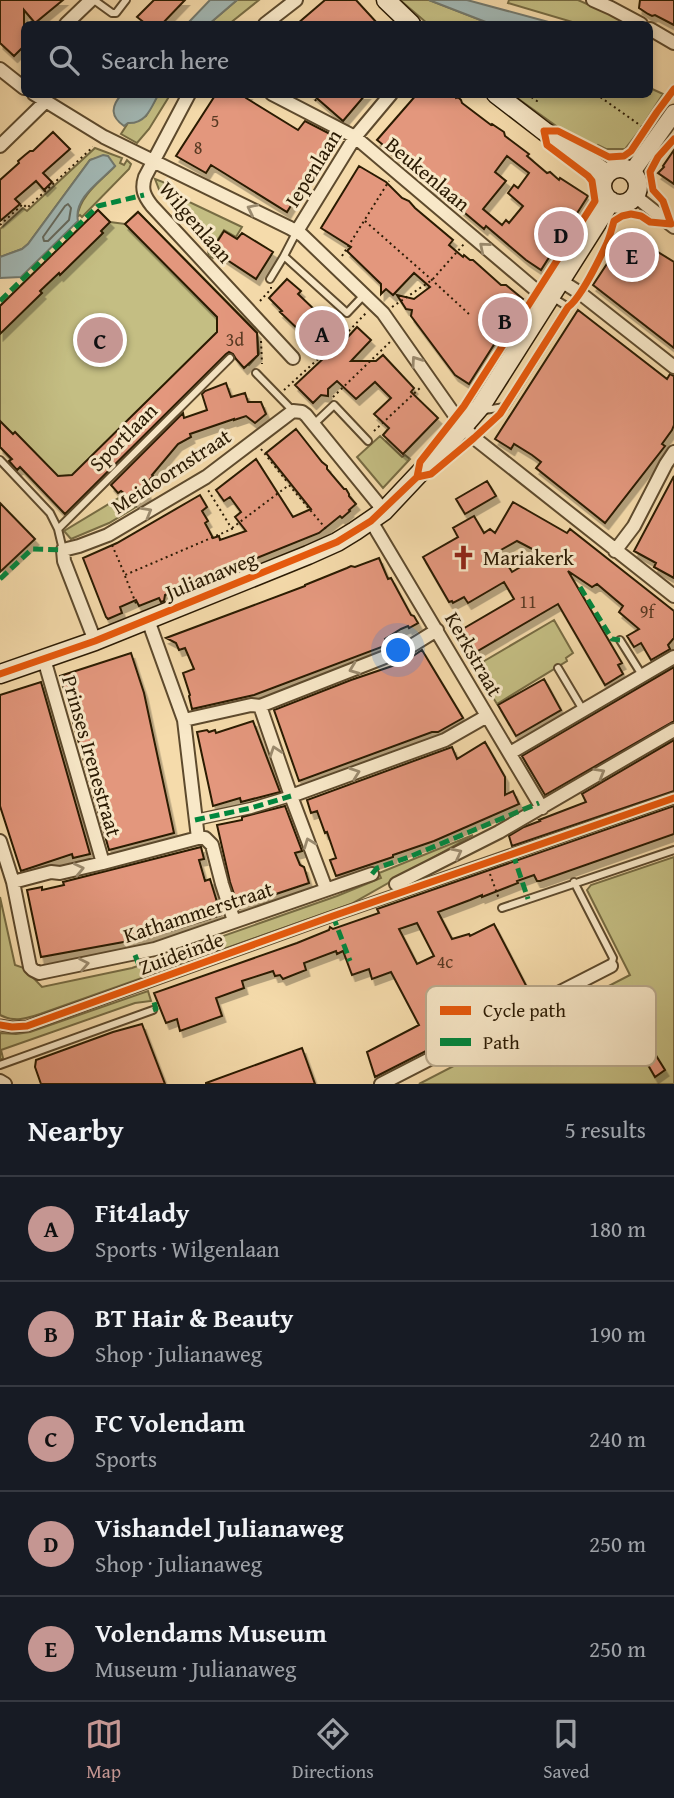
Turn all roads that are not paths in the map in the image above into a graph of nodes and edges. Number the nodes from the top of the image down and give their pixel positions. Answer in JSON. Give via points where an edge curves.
{"nodes":[{"id":1,"x":93,"y":0,"type":"edge"},
{"id":2,"x":125,"y":0,"type":"edge"},
{"id":3,"x":296,"y":0,"type":"edge"},
{"id":4,"x":386,"y":0,"type":"edge"},
{"id":5,"x":593,"y":0,"type":"edge"},
{"id":6,"x":613,"y":4,"type":"edge"},
{"id":7,"x":69,"y":21,"type":"edge"},
{"id":8,"x":269,"y":21,"type":"edge"},
{"id":9,"x":408,"y":21,"type":"edge"},
{"id":10,"x":637,"y":21,"type":"edge"},
{"id":11,"x":653,"y":31,"type":"edge"},
{"id":12,"x":674,"y":43,"type":"edge"},
{"id":13,"x":0,"y":69,"type":"edge"},
{"id":14,"x":21,"y":80,"type":"edge"},
{"id":15,"x":39,"y":98,"type":"edge"},
{"id":16,"x":187,"y":98,"type":"edge"},
{"id":17,"x":280,"y":98,"type":"edge"},
{"id":18,"x":388,"y":98,"type":"edge"},
{"id":19,"x":501,"y":98,"type":"edge"},
{"id":20,"x":45,"y":103,"type":"junction"},
{"id":21,"x":674,"y":113,"type":"edge"},
{"id":22,"x":355,"y":137,"type":"junction"},
{"id":23,"x":0,"y":146,"type":"edge"},
{"id":24,"x":152,"y":161,"type":"junction"},
{"id":25,"x":632,"y":172,"type":"junction"},
{"id":26,"x":607,"y":174,"type":"junction"},
{"id":27,"x":635,"y":196,"type":"junction"},
{"id":28,"x":611,"y":201,"type":"junction"},
{"id":29,"x":674,"y":227,"type":"edge"},
{"id":30,"x":296,"y":232,"type":"junction"},
{"id":31,"x":284,"y":256,"type":"junction"},
{"id":32,"x":270,"y":279,"type":"road end"},
{"id":33,"x":556,"y":288,"type":"junction"},
{"id":34,"x":365,"y":294,"type":"junction"},
{"id":35,"x":230,"y":358,"type":"dead end"},
{"id":36,"x":293,"y":358,"type":"dead end"},
{"id":37,"x":674,"y":367,"type":"edge"},
{"id":38,"x":256,"y":373,"type":"road end"},
{"id":39,"x":293,"y":411,"type":"junction"},
{"id":40,"x":460,"y":422,"type":"junction"},
{"id":41,"x":314,"y":424,"type":"junction"},
{"id":42,"x":367,"y":440,"type":"road end"},
{"id":43,"x":674,"y":452,"type":"edge"},
{"id":44,"x":0,"y":460,"type":"edge"},
{"id":45,"x":378,"y":516,"type":"junction"},
{"id":46,"x":58,"y":529,"type":"junction"},
{"id":47,"x":63,"y":550,"type":"junction"},
{"id":48,"x":615,"y":551,"type":"junction"},
{"id":49,"x":673,"y":595,"type":"edge"},
{"id":50,"x":144,"y":615,"type":"junction"},
{"id":51,"x":437,"y":630,"type":"junction"},
{"id":52,"x":620,"y":640,"type":"dead end"},
{"id":53,"x":95,"y":641,"type":"junction"},
{"id":54,"x":674,"y":657,"type":"edge"},
{"id":55,"x":44,"y":659,"type":"junction"},
{"id":56,"x":558,"y":668,"type":"dead end"},
{"id":57,"x":0,"y":674,"type":"edge"},
{"id":58,"x":642,"y":675,"type":"junction"},
{"id":59,"x":260,"y":706,"type":"junction"},
{"id":60,"x":583,"y":710,"type":"junction"},
{"id":61,"x":487,"y":716,"type":"junction"},
{"id":62,"x":184,"y":720,"type":"junction"},
{"id":63,"x":674,"y":730,"type":"edge"},
{"id":64,"x":510,"y":753,"type":"junction"},
{"id":65,"x":291,"y":796,"type":"junction"},
{"id":66,"x":674,"y":798,"type":"edge"},
{"id":67,"x":542,"y":808,"type":"junction"},
{"id":68,"x":195,"y":820,"type":"junction"},
{"id":69,"x":198,"y":838,"type":"junction"},
{"id":70,"x":0,"y":841,"type":"edge"},
{"id":71,"x":674,"y":850,"type":"edge"},
{"id":72,"x":103,"y":863,"type":"junction"},
{"id":73,"x":372,"y":874,"type":"dead end"},
{"id":74,"x":13,"y":882,"type":"junction"},
{"id":75,"x":574,"y":882,"type":"junction"},
{"id":76,"x":396,"y":884,"type":"joint"},
{"id":77,"x":326,"y":889,"type":"junction"},
{"id":78,"x":372,"y":903,"type":"junction"},
{"id":79,"x":502,"y":908,"type":"road end"},
{"id":80,"x":234,"y":921,"type":"junction"},
{"id":81,"x":611,"y":966,"type":"joint"},
{"id":82,"x":572,"y":986,"type":"edge"},
{"id":83,"x":153,"y":1010,"type":"dead end"},
{"id":84,"x":0,"y":1025,"type":"edge"},
{"id":85,"x":426,"y":1061,"type":"edge"},
{"id":86,"x":0,"y":1065,"type":"edge"},
{"id":87,"x":0,"y":1081,"type":"edge"},
{"id":88,"x":5,"y":1084,"type":"edge"},
{"id":89,"x":381,"y":1084,"type":"edge"}],
"edges":[{"from":1,"to":2,"type":"lane","via":[[112,13]]},
{"from":1,"to":7,"type":"street"},
{"from":3,"to":8,"type":"street"},
{"from":4,"to":9,"type":"main road"},
{"from":5,"to":6,"type":"street"},
{"from":6,"to":10,"type":"street"},
{"from":11,"to":12,"type":"street"},
{"from":13,"to":14,"type":"street"},
{"from":15,"to":20,"type":"street"},
{"from":16,"to":24,"type":"street","name":"Wilgenlaan"},
{"from":17,"to":22,"type":"street","name":"Beukenlaan"},
{"from":18,"to":22,"type":"street","name":"Iepenlaan"},
{"from":19,"to":26,"type":"main road"},
{"from":20,"to":23,"type":"street"},
{"from":20,"to":24,"type":"street"},
{"from":21,"to":25,"type":"street"},
{"from":22,"to":30,"type":"street","name":"Iepenlaan"},
{"from":33,"to":22,"type":"street","name":"Beukenlaan","one_way":true,"via":[[537,291]]},
{"from":30,"to":24,"type":"street","one_way":true},
{"from":24,"to":36,"type":"street","name":"Wilgenlaan","via":[[142,183],[144,195]]},
{"from":25,"to":26,"type":"main road","via":[[619,168]]},
{"from":25,"to":27,"type":"main road","via":[[638,183]]},
{"from":26,"to":28,"type":"main road","via":[[603,189]]},
{"from":27,"to":28,"type":"main road","via":[[624,203]]},
{"from":27,"to":29,"type":"street"},
{"from":28,"to":33,"type":"main road","name":"Julianaweg"},
{"from":30,"to":31,"type":"lane"},
{"from":30,"to":34,"type":"street"},
{"from":31,"to":32,"type":"lane"},
{"from":31,"to":34,"type":"lane","via":[[347,313]]},
{"from":33,"to":37,"type":"street","name":"Beukenlaan","via":[[580,293]]},
{"from":33,"to":40,"type":"main road","name":"Julianaweg","via":[[476,411]]},
{"from":40,"to":34,"type":"street","one_way":true},
{"from":35,"to":46,"type":"lane","name":"Sportlaan"},
{"from":38,"to":39,"type":"lane"},
{"from":39,"to":41,"type":"street","via":[[302,412]]},
{"from":47,"to":39,"type":"street","name":"Meidoornstraat","one_way":true,"via":[[108,534],[201,480]]},
{"from":40,"to":45,"type":"main road","name":"Julianaweg"},
{"from":40,"to":48,"type":"street"},
{"from":41,"to":42,"type":"lane","via":[[334,405]]},
{"from":41,"to":45,"type":"street"},
{"from":43,"to":48,"type":"street","via":[[634,526]]},
{"from":44,"to":46,"type":"lane","via":[[50,513]]},
{"from":45,"to":50,"type":"main road","name":"Julianaweg","via":[[337,542]]},
{"from":45,"to":51,"type":"street","name":"Kerkstraat"},
{"from":46,"to":47,"type":"lane"},
{"from":47,"to":53,"type":"street"},
{"from":48,"to":49,"type":"street"},
{"from":50,"to":53,"type":"main road","name":"Julianaweg"},
{"from":50,"to":62,"type":"street"},
{"from":51,"to":59,"type":"street","one_way":true,"via":[[408,648]]},
{"from":51,"to":61,"type":"street","name":"Kerkstraat"},
{"from":52,"to":58,"type":"lane"},
{"from":53,"to":55,"type":"main road","name":"Julianaweg"},
{"from":54,"to":58,"type":"street"},
{"from":55,"to":57,"type":"main road","name":"Julianaweg"},
{"from":55,"to":72,"type":"street","name":"Prinses Irenestraat"},
{"from":56,"to":60,"type":"lane"},
{"from":58,"to":60,"type":"street"},
{"from":59,"to":62,"type":"street"},
{"from":65,"to":59,"type":"street","one_way":true},
{"from":60,"to":64,"type":"street"},
{"from":61,"to":64,"type":"street","name":"Kerkstraat"},
{"from":65,"to":61,"type":"street","one_way":true,"via":[[445,740]]},
{"from":62,"to":68,"type":"street"},
{"from":67,"to":63,"type":"street","one_way":true},
{"from":64,"to":67,"type":"street","name":"Kerkstraat"},
{"from":65,"to":68,"type":"street"},
{"from":77,"to":65,"type":"street","one_way":true},
{"from":66,"to":78,"type":"street","name":"Zuideinde"},
{"from":76,"to":67,"type":"street","one_way":true},
{"from":68,"to":69,"type":"street"},
{"from":69,"to":72,"type":"street"},
{"from":69,"to":80,"type":"street","via":[[212,845]]},
{"from":70,"to":74,"type":"street"},
{"from":71,"to":75,"type":"lane"},
{"from":74,"to":72,"type":"street","one_way":true},
{"from":73,"to":77,"type":"street","name":"Kathammerstraat"},
{"from":74,"to":80,"type":"street","name":"Kathammerstraat","one_way":true,"via":[[30,967],[39,973],[135,955]]},
{"from":75,"to":79,"type":"lane"},
{"from":75,"to":81,"type":"lane","via":[[613,958]]},
{"from":76,"to":78,"type":"street","name":"Zuideinde"},
{"from":77,"to":80,"type":"street","name":"Kathammerstraat"},
{"from":78,"to":84,"type":"street","name":"Zuideinde","via":[[27,1026]]},
{"from":81,"to":82,"type":"street"},
{"from":83,"to":86,"type":"lane"},
{"from":85,"to":89,"type":"street"},
{"from":87,"to":88,"type":"street"}]}
